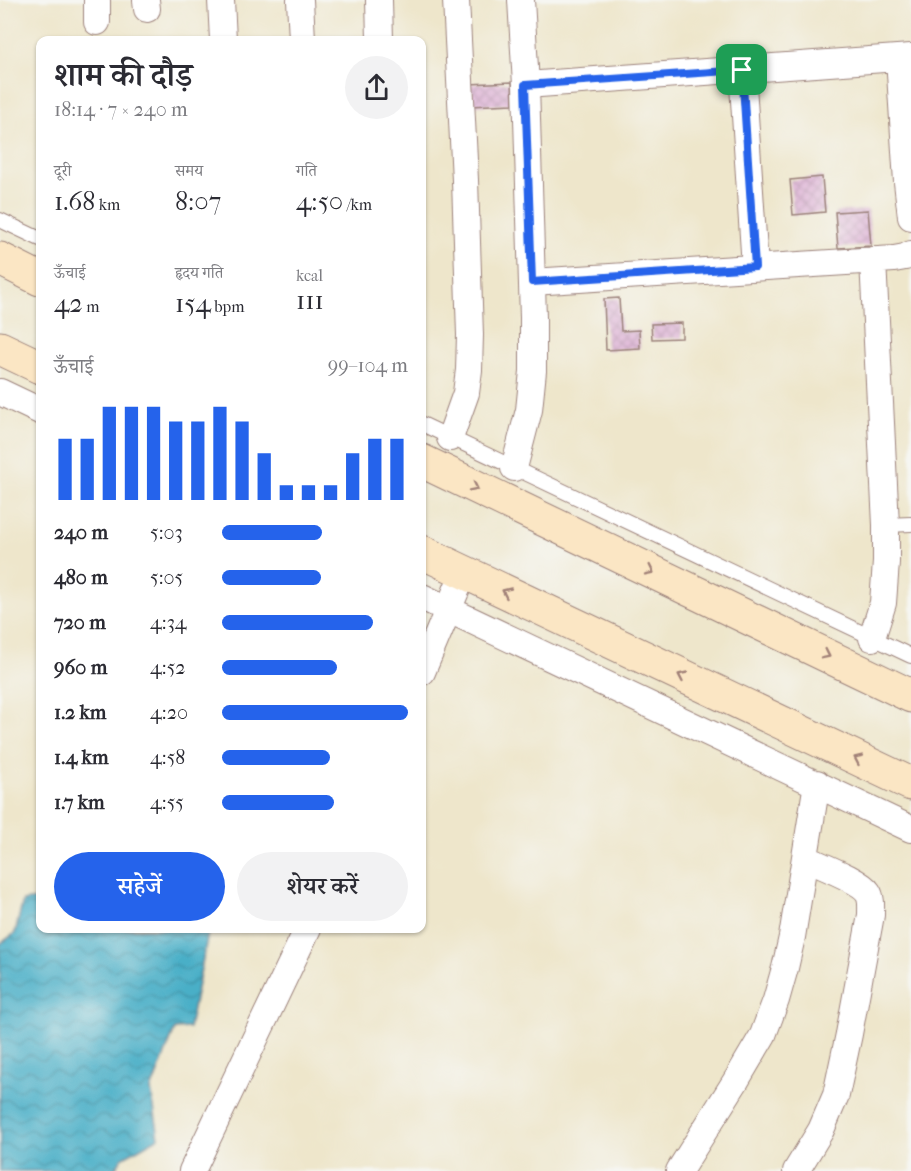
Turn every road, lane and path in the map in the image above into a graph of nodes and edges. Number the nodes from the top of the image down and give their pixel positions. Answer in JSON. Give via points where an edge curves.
{"nodes":[{"id":1,"x":221,"y":0,"type":"edge"},
{"id":2,"x":300,"y":0,"type":"edge"},
{"id":3,"x":379,"y":0,"type":"edge"},
{"id":4,"x":456,"y":0,"type":"edge"},
{"id":5,"x":521,"y":0,"type":"edge"},
{"id":6,"x":223,"y":36,"type":"edge"},
{"id":7,"x":302,"y":36,"type":"edge"},
{"id":8,"x":381,"y":36,"type":"edge"},
{"id":9,"x":905,"y":58,"type":"edge"},
{"id":10,"x":742,"y":70,"type":"junction"},
{"id":11,"x":525,"y":85,"type":"junction"},
{"id":12,"x":911,"y":217,"type":"edge"},
{"id":13,"x":0,"y":220,"type":"edge"},
{"id":14,"x":36,"y":237,"type":"edge"},
{"id":15,"x":911,"y":254,"type":"edge"},
{"id":16,"x":0,"y":259,"type":"edge"},
{"id":17,"x":873,"y":260,"type":"junction"},
{"id":18,"x":755,"y":267,"type":"junction"},
{"id":19,"x":36,"y":277,"type":"edge"},
{"id":20,"x":532,"y":282,"type":"junction"},
{"id":21,"x":0,"y":348,"type":"edge"},
{"id":22,"x":36,"y":365,"type":"edge"},
{"id":23,"x":0,"y":392,"type":"edge"},
{"id":24,"x":36,"y":409,"type":"edge"},
{"id":25,"x":426,"y":426,"type":"edge"},
{"id":26,"x":450,"y":438,"type":"junction"},
{"id":27,"x":426,"y":463,"type":"edge"},
{"id":28,"x":514,"y":468,"type":"junction"},
{"id":29,"x":899,"y":525,"type":"edge"},
{"id":30,"x":426,"y":554,"type":"edge"},
{"id":31,"x":464,"y":573,"type":"junction"},
{"id":32,"x":426,"y":599,"type":"edge"},
{"id":33,"x":448,"y":609,"type":"junction"},
{"id":34,"x":873,"y":638,"type":"junction"},
{"id":35,"x":911,"y":656,"type":"edge"},
{"id":36,"x":426,"y":662,"type":"edge"},
{"id":37,"x":911,"y":696,"type":"edge"},
{"id":38,"x":816,"y":783,"type":"junction"},
{"id":39,"x":911,"y":784,"type":"edge"},
{"id":40,"x":911,"y":829,"type":"edge"},
{"id":41,"x":805,"y":858,"type":"junction"},
{"id":42,"x":306,"y":933,"type":"edge"},
{"id":43,"x":200,"y":1168,"type":"edge"},
{"id":44,"x":679,"y":1171,"type":"edge"},
{"id":45,"x":796,"y":1171,"type":"edge"}],
"edges":[{"from":1,"to":6,"type":"street"},
{"from":2,"to":7,"type":"street"},
{"from":3,"to":8,"type":"street"},
{"from":4,"to":26,"type":"street","via":[[470,335],[466,393]]},
{"from":5,"to":11,"type":"street"},
{"from":9,"to":10,"type":"street"},
{"from":9,"to":12,"type":"street"},
{"from":10,"to":11,"type":"street"},
{"from":10,"to":18,"type":"street"},
{"from":11,"to":20,"type":"street"},
{"from":13,"to":14,"type":"lane"},
{"from":15,"to":17,"type":"street"},
{"from":16,"to":19,"type":"street"},
{"from":17,"to":18,"type":"street"},
{"from":17,"to":29,"type":"street"},
{"from":18,"to":20,"type":"street"},
{"from":20,"to":28,"type":"street","via":[[533,371],[529,411]]},
{"from":21,"to":22,"type":"street"},
{"from":23,"to":24,"type":"street"},
{"from":25,"to":26,"type":"lane"},
{"from":26,"to":28,"type":"lane"},
{"from":27,"to":37,"type":"street","one_way":true},
{"from":28,"to":34,"type":"lane"},
{"from":29,"to":34,"type":"street","via":[[886,562],[883,603]]},
{"from":30,"to":31,"type":"street"},
{"from":31,"to":33,"type":"street"},
{"from":39,"to":31,"type":"street","one_way":true},
{"from":32,"to":33,"type":"street"},
{"from":33,"to":36,"type":"street"},
{"from":33,"to":38,"type":"street"},
{"from":34,"to":35,"type":"lane"},
{"from":38,"to":40,"type":"street"},
{"from":38,"to":41,"type":"street"},
{"from":41,"to":44,"type":"street","via":[[785,968],[763,1035]]},
{"from":41,"to":45,"type":"street","via":[[858,882],[868,891],[871,915],[836,1095],[821,1130]]},
{"from":42,"to":43,"type":"street"}]}
